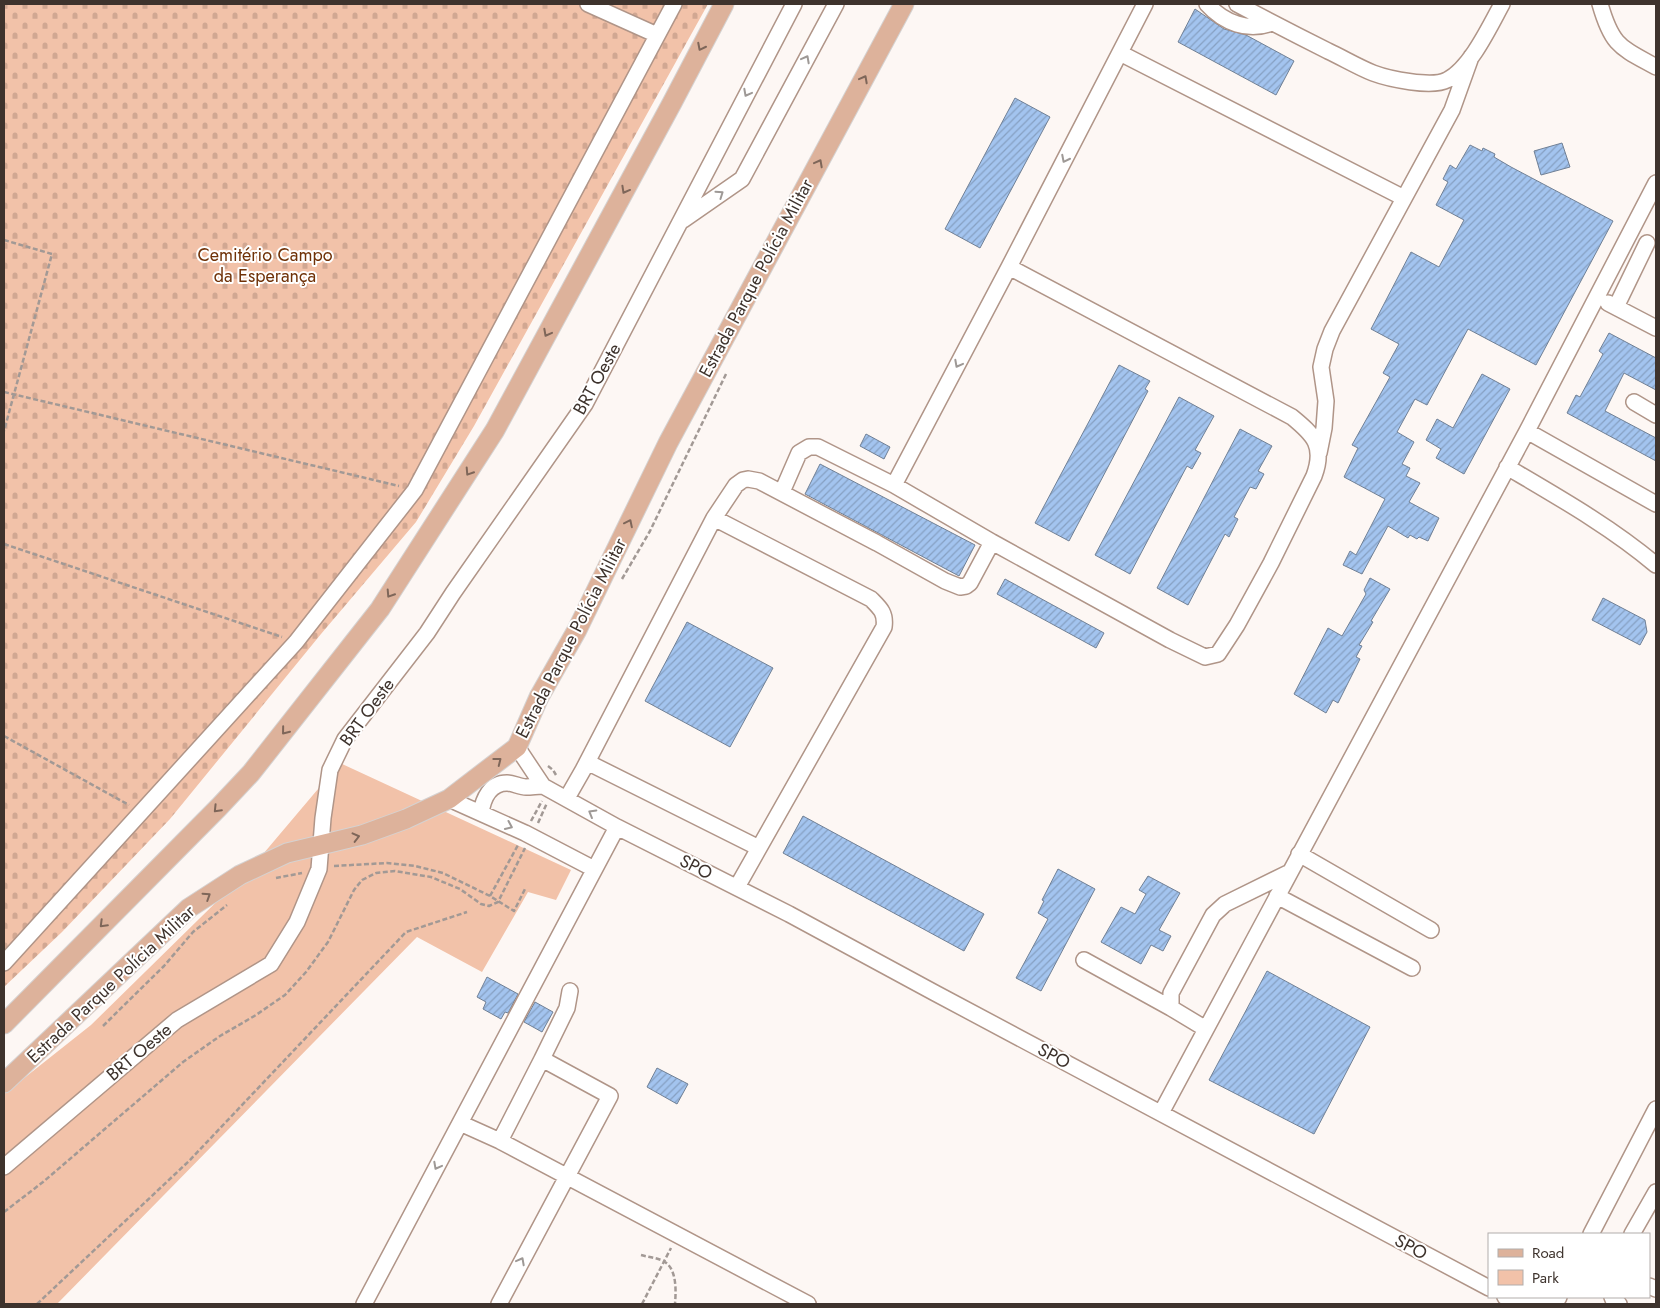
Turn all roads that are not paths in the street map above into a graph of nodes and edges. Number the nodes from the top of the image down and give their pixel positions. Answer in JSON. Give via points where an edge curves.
{"nodes":[{"id":1,"x":588,"y":4,"type":"edge"},
{"id":2,"x":674,"y":4,"type":"edge"},
{"id":3,"x":724,"y":4,"type":"edge"},
{"id":4,"x":794,"y":4,"type":"edge"},
{"id":5,"x":836,"y":4,"type":"edge"},
{"id":6,"x":904,"y":4,"type":"edge"},
{"id":7,"x":1145,"y":4,"type":"edge"},
{"id":8,"x":1207,"y":4,"type":"edge"},
{"id":9,"x":1237,"y":4,"type":"edge"},
{"id":10,"x":1502,"y":4,"type":"edge"},
{"id":11,"x":1600,"y":4,"type":"edge"},
{"id":12,"x":1272,"y":23,"type":"junction"},
{"id":13,"x":657,"y":35,"type":"junction"},
{"id":14,"x":1120,"y":53,"type":"junction"},
{"id":15,"x":1471,"y":57,"type":"junction"},
{"id":16,"x":1656,"y":67,"type":"edge"},
{"id":17,"x":1656,"y":183,"type":"edge"},
{"id":18,"x":1404,"y":198,"type":"junction"},
{"id":19,"x":680,"y":222,"type":"junction"},
{"id":20,"x":1629,"y":234,"type":"junction"},
{"id":21,"x":1652,"y":246,"type":"edge"},
{"id":22,"x":1010,"y":267,"type":"junction"},
{"id":23,"x":1596,"y":296,"type":"junction"},
{"id":24,"x":1616,"y":307,"type":"junction"},
{"id":25,"x":1656,"y":328,"type":"edge"},
{"id":26,"x":1634,"y":402,"type":"dead end"},
{"id":27,"x":1656,"y":415,"type":"edge"},
{"id":28,"x":1527,"y":431,"type":"junction"},
{"id":29,"x":1319,"y":454,"type":"junction"},
{"id":30,"x":1507,"y":467,"type":"junction"},
{"id":31,"x":894,"y":485,"type":"junction"},
{"id":32,"x":782,"y":492,"type":"junction"},
{"id":33,"x":1655,"y":499,"type":"edge"},
{"id":34,"x":714,"y":518,"type":"junction"},
{"id":35,"x":992,"y":542,"type":"junction"},
{"id":36,"x":1656,"y":564,"type":"edge"},
{"id":37,"x":517,"y":747,"type":"junction"},
{"id":38,"x":587,"y":762,"type":"junction"},
{"id":39,"x":548,"y":788,"type":"junction"},
{"id":40,"x":567,"y":798,"type":"junction"},
{"id":41,"x":449,"y":799,"type":"junction"},
{"id":42,"x":481,"y":813,"type":"junction"},
{"id":43,"x":617,"y":827,"type":"junction"},
{"id":44,"x":321,"y":845,"type":"junction"},
{"id":45,"x":759,"y":848,"type":"junction"},
{"id":46,"x":1299,"y":854,"type":"junction"},
{"id":47,"x":594,"y":869,"type":"junction"},
{"id":48,"x":1290,"y":872,"type":"junction"},
{"id":49,"x":737,"y":887,"type":"junction"},
{"id":50,"x":1277,"y":896,"type":"junction"},
{"id":51,"x":1431,"y":930,"type":"dead end"},
{"id":52,"x":1084,"y":960,"type":"dead end"},
{"id":53,"x":4,"y":963,"type":"edge"},
{"id":54,"x":1412,"y":968,"type":"dead end"},
{"id":55,"x":570,"y":991,"type":"dead end"},
{"id":56,"x":1171,"y":1008,"type":"junction"},
{"id":57,"x":4,"y":1024,"type":"edge"},
{"id":58,"x":1206,"y":1029,"type":"junction"},
{"id":59,"x":542,"y":1059,"type":"junction"},
{"id":60,"x":4,"y":1084,"type":"edge"},
{"id":61,"x":1656,"y":1109,"type":"edge"},
{"id":62,"x":1161,"y":1113,"type":"junction"},
{"id":63,"x":460,"y":1123,"type":"junction"},
{"id":64,"x":500,"y":1141,"type":"junction"},
{"id":65,"x":4,"y":1167,"type":"edge"},
{"id":66,"x":566,"y":1177,"type":"junction"},
{"id":67,"x":1656,"y":1192,"type":"edge"},
{"id":68,"x":1592,"y":1233,"type":"edge"},
{"id":69,"x":1633,"y":1233,"type":"edge"},
{"id":70,"x":1488,"y":1287,"type":"edge"},
{"id":71,"x":1507,"y":1298,"type":"edge"},
{"id":72,"x":1544,"y":1298,"type":"edge"},
{"id":73,"x":364,"y":1304,"type":"edge"},
{"id":74,"x":499,"y":1304,"type":"edge"},
{"id":75,"x":808,"y":1304,"type":"edge"},
{"id":76,"x":1521,"y":1304,"type":"edge"}],
"edges":[{"from":1,"to":13,"type":"street"},
{"from":2,"to":13,"type":"street"},
{"from":3,"to":57,"type":"main road","one_way":true,"via":[[495,430],[380,609],[251,773]]},
{"from":4,"to":19,"type":"street","name":"BRT Oeste","one_way":true},
{"from":19,"to":5,"type":"street","name":"BRT Oeste","one_way":true,"via":[[742,179]]},
{"from":37,"to":6,"type":"main road","name":"Estrada Parque Polícia Militar","one_way":true,"via":[[539,697],[577,630],[668,443]]},
{"from":7,"to":14,"type":"street"},
{"from":8,"to":12,"type":"street","via":[[1224,19],[1240,25],[1252,27]]},
{"from":9,"to":12,"type":"street"},
{"from":10,"to":15,"type":"street"},
{"from":11,"to":16,"type":"street","via":[[1613,38],[1624,49]]},
{"from":12,"to":15,"type":"street","via":[[1372,72],[1392,78],[1446,81],[1462,70]]},
{"from":13,"to":53,"type":"street","via":[[416,490],[296,642]]},
{"from":14,"to":18,"type":"street"},
{"from":14,"to":22,"type":"street","one_way":true},
{"from":15,"to":18,"type":"street","via":[[1452,110]]},
{"from":17,"to":20,"type":"street"},
{"from":18,"to":29,"type":"street","via":[[1325,349],[1322,367],[1326,401]]},
{"from":19,"to":44,"type":"street","name":"BRT Oeste","via":[[585,404],[427,633],[344,738],[330,770]]},
{"from":20,"to":21,"type":"street"},
{"from":20,"to":23,"type":"street"},
{"from":21,"to":24,"type":"street"},
{"from":22,"to":29,"type":"street","via":[[1292,417],[1312,434]]},
{"from":22,"to":31,"type":"street","one_way":true},
{"from":23,"to":24,"type":"street"},
{"from":23,"to":28,"type":"street"},
{"from":24,"to":25,"type":"street"},
{"from":26,"to":27,"type":"street"},
{"from":28,"to":30,"type":"street"},
{"from":28,"to":33,"type":"street"},
{"from":29,"to":35,"type":"street","via":[[1314,476],[1270,562],[1237,625],[1214,656],[1202,656],[1170,640]]},
{"from":30,"to":36,"type":"street","via":[[1633,545]]},
{"from":30,"to":46,"type":"street"},
{"from":31,"to":32,"type":"street","via":[[824,449],[809,446],[799,452]]},
{"from":31,"to":35,"type":"street"},
{"from":32,"to":34,"type":"street","via":[[759,481],[743,480],[736,484]]},
{"from":32,"to":35,"type":"street","via":[[960,587],[970,582]]},
{"from":34,"to":38,"type":"street"},
{"from":34,"to":45,"type":"street","via":[[871,599],[885,617],[884,627]]},
{"from":37,"to":39,"type":"street"},
{"from":41,"to":37,"type":"main road","name":"Estrada Parque Polícia Militar","one_way":true},
{"from":38,"to":40,"type":"street"},
{"from":38,"to":45,"type":"street"},
{"from":39,"to":40,"type":"street","name":"SPO"},
{"from":39,"to":42,"type":"street","via":[[508,783],[496,785],[482,803]]},
{"from":43,"to":40,"type":"street","name":"SPO","one_way":true},
{"from":41,"to":42,"type":"street"},
{"from":44,"to":41,"type":"main road","name":"Estrada Parque Polícia Militar","one_way":true,"via":[[362,836]]},
{"from":42,"to":47,"type":"street","one_way":true},
{"from":43,"to":47,"type":"street"},
{"from":43,"to":49,"type":"street","name":"SPO"},
{"from":60,"to":44,"type":"main road","name":"Estrada Parque Polícia Militar","one_way":true,"via":[[189,908],[240,875],[287,853]]},
{"from":44,"to":65,"type":"street","name":"BRT Oeste","via":[[319,869],[297,922],[271,964],[177,1020]]},
{"from":45,"to":49,"type":"street"},
{"from":46,"to":48,"type":"street"},
{"from":46,"to":51,"type":"street"},
{"from":47,"to":63,"type":"street"},
{"from":48,"to":50,"type":"street"},
{"from":48,"to":56,"type":"street","via":[[1225,904],[1213,915],[1171,993]]},
{"from":49,"to":62,"type":"street","name":"SPO"},
{"from":50,"to":54,"type":"street"},
{"from":50,"to":58,"type":"street"},
{"from":52,"to":56,"type":"street"},
{"from":55,"to":59,"type":"street","via":[[568,1008]]},
{"from":56,"to":58,"type":"street"},
{"from":58,"to":62,"type":"street"},
{"from":59,"to":64,"type":"street"},
{"from":59,"to":66,"type":"street","via":[[610,1096]]},
{"from":61,"to":68,"type":"street"},
{"from":62,"to":70,"type":"street","name":"SPO"},
{"from":63,"to":64,"type":"street"},
{"from":63,"to":73,"type":"street","one_way":true},
{"from":64,"to":66,"type":"street"},
{"from":74,"to":66,"type":"street","one_way":true},
{"from":66,"to":75,"type":"street"},
{"from":67,"to":69,"type":"street"},
{"from":71,"to":76,"type":"street"},
{"from":72,"to":76,"type":"street"}]}
